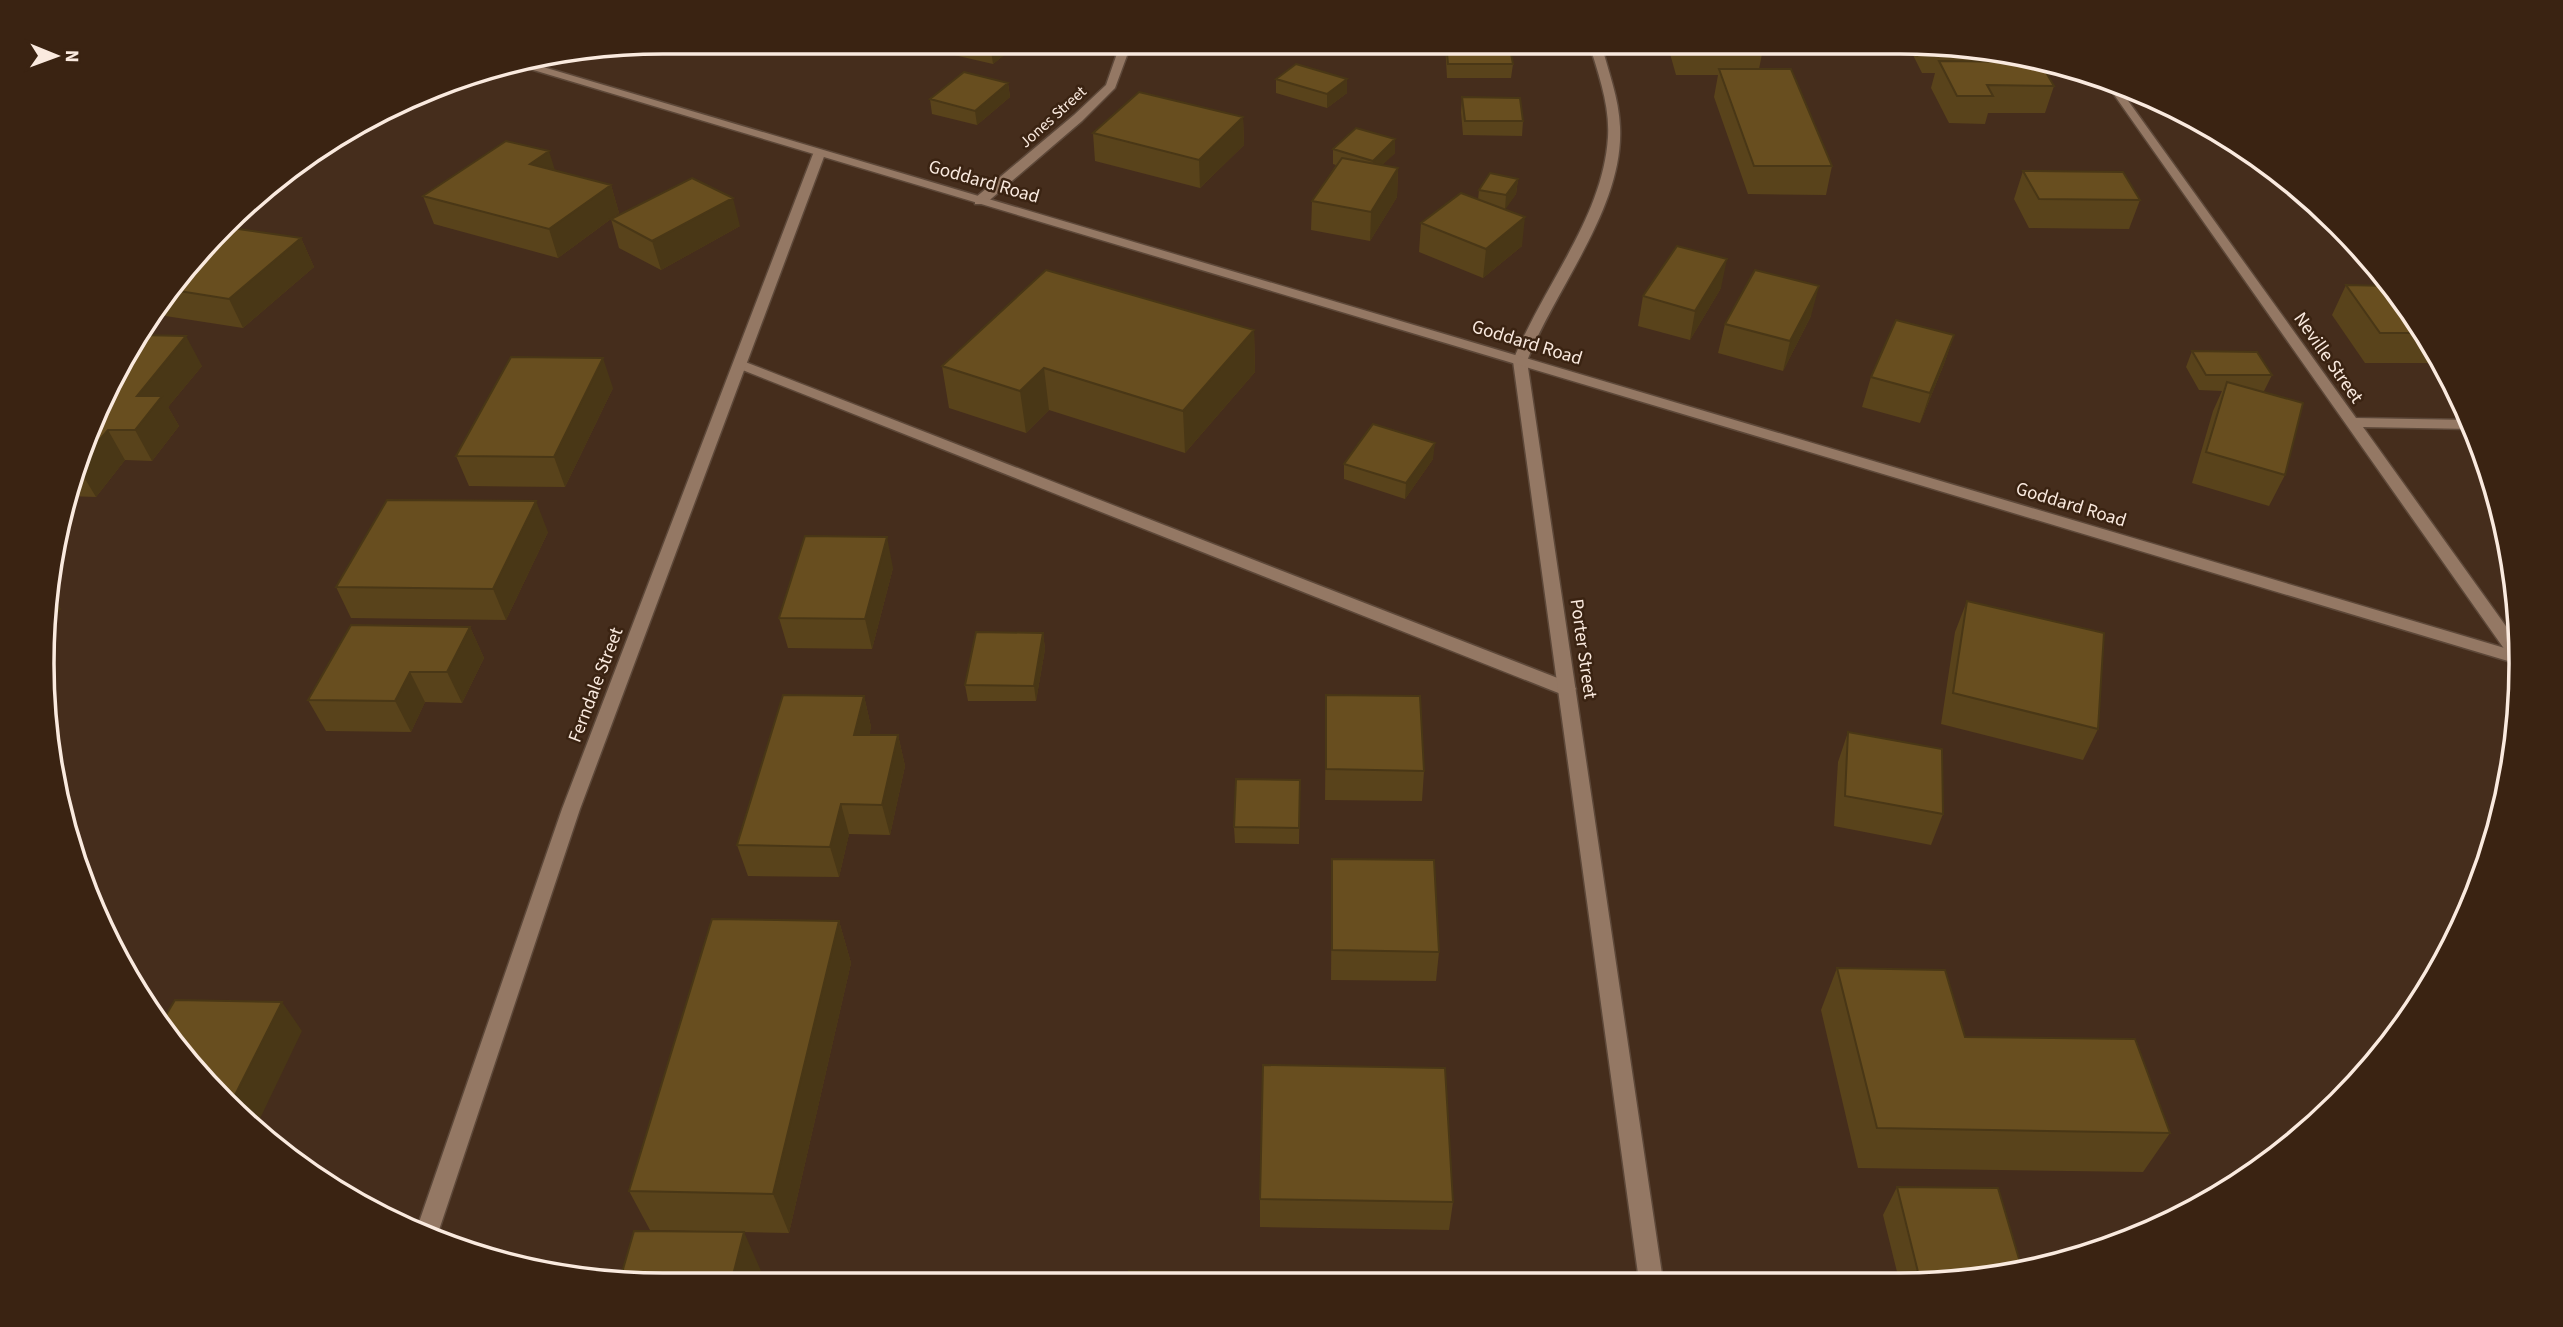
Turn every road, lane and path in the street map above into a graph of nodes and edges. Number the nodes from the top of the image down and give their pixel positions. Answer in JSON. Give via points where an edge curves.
{"nodes":[{"id":1,"x":1123,"y":54,"type":"edge"},
{"id":2,"x":1598,"y":54,"type":"edge"},
{"id":3,"x":536,"y":68,"type":"edge"},
{"id":4,"x":2118,"y":96,"type":"edge"},
{"id":5,"x":819,"y":154,"type":"junction"},
{"id":6,"x":980,"y":201,"type":"junction"},
{"id":7,"x":1520,"y":361,"type":"junction"},
{"id":8,"x":740,"y":364,"type":"junction"},
{"id":9,"x":2350,"y":422,"type":"junction"},
{"id":10,"x":2460,"y":425,"type":"edge"},
{"id":11,"x":2508,"y":643,"type":"edge"},
{"id":12,"x":2509,"y":654,"type":"edge"},
{"id":13,"x":1567,"y":688,"type":"junction"},
{"id":14,"x":429,"y":1226,"type":"edge"},
{"id":15,"x":1650,"y":1273,"type":"edge"}],
"edges":[{"from":1,"to":6,"type":"street","name":"Jones Street","via":[[1111,86]]},
{"from":2,"to":7,"type":"street","name":"Porter Street","via":[[1614,134],[1604,191],[1528,334]]},
{"from":3,"to":5,"type":"street","name":"Goddard Road"},
{"from":4,"to":9,"type":"street","name":"Neville Street"},
{"from":5,"to":6,"type":"street","name":"Goddard Road"},
{"from":5,"to":8,"type":"street","name":"Ferndale Street"},
{"from":6,"to":7,"type":"street","name":"Goddard Road"},
{"from":7,"to":12,"type":"street","name":"Goddard Road"},
{"from":7,"to":13,"type":"street","name":"Porter Street"},
{"from":8,"to":13,"type":"street"},
{"from":8,"to":14,"type":"street","name":"Ferndale Street","via":[[571,809]]},
{"from":9,"to":10,"type":"street"},
{"from":9,"to":11,"type":"street","name":"Neville Street"},
{"from":13,"to":15,"type":"street","name":"Porter Street"}]}
